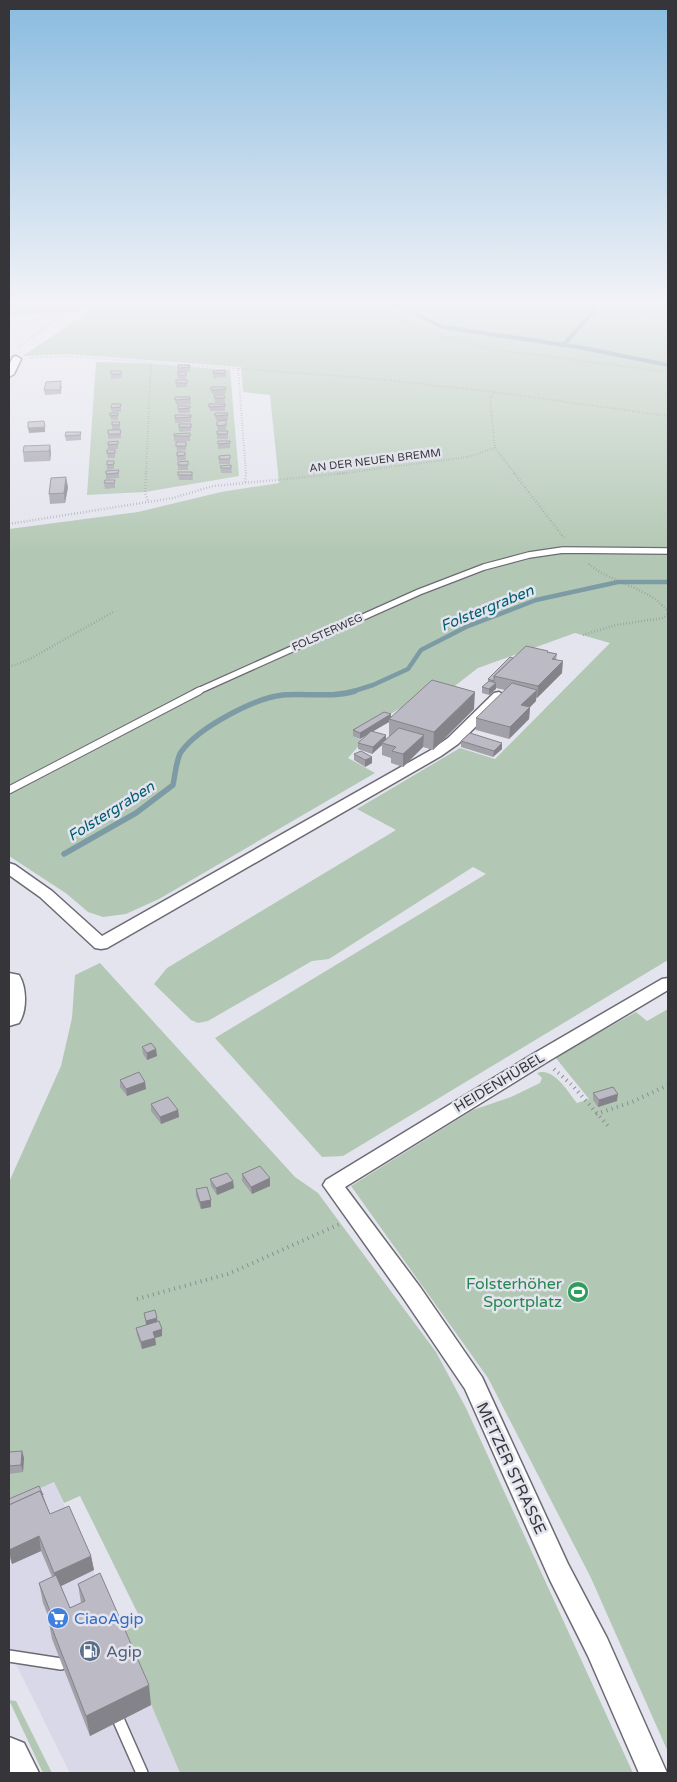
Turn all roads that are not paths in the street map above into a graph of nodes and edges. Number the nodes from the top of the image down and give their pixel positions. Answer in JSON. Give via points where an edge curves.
{"nodes":[{"id":1,"x":668,"y":551,"type":"edge"},
{"id":2,"x":499,"y":696,"type":"edge"},
{"id":3,"x":9,"y":790,"type":"edge"},
{"id":4,"x":9,"y":868,"type":"edge"},
{"id":5,"x":9,"y":981,"type":"edge"},
{"id":6,"x":668,"y":983,"type":"edge"},
{"id":7,"x":9,"y":1017,"type":"edge"},
{"id":8,"x":333,"y":1185,"type":"joint"},
{"id":9,"x":9,"y":1656,"type":"edge"},
{"id":10,"x":61,"y":1664,"type":"edge"},
{"id":11,"x":119,"y":1721,"type":"dead end"},
{"id":12,"x":9,"y":1758,"type":"edge"},
{"id":13,"x":17,"y":1773,"type":"edge"},
{"id":14,"x":142,"y":1773,"type":"edge"},
{"id":15,"x":653,"y":1773,"type":"edge"}],
"edges":[{"from":1,"to":3,"type":"lane","name":"FOLSTERWEG","via":[[573,550],[529,555],[479,568],[199,691]]},
{"from":2,"to":4,"type":"street","via":[[453,741],[436,753],[101,944],[46,894]]},
{"from":5,"to":7,"type":"main road"},
{"from":6,"to":8,"type":"street","name":"HEIDENHÜBEL"},
{"from":8,"to":15,"type":"street","name":"METZER STRASSE","via":[[474,1384],[559,1572],[598,1647]]},
{"from":9,"to":10,"type":"lane"},
{"from":11,"to":14,"type":"lane"},
{"from":12,"to":13,"type":"main road"}]}
